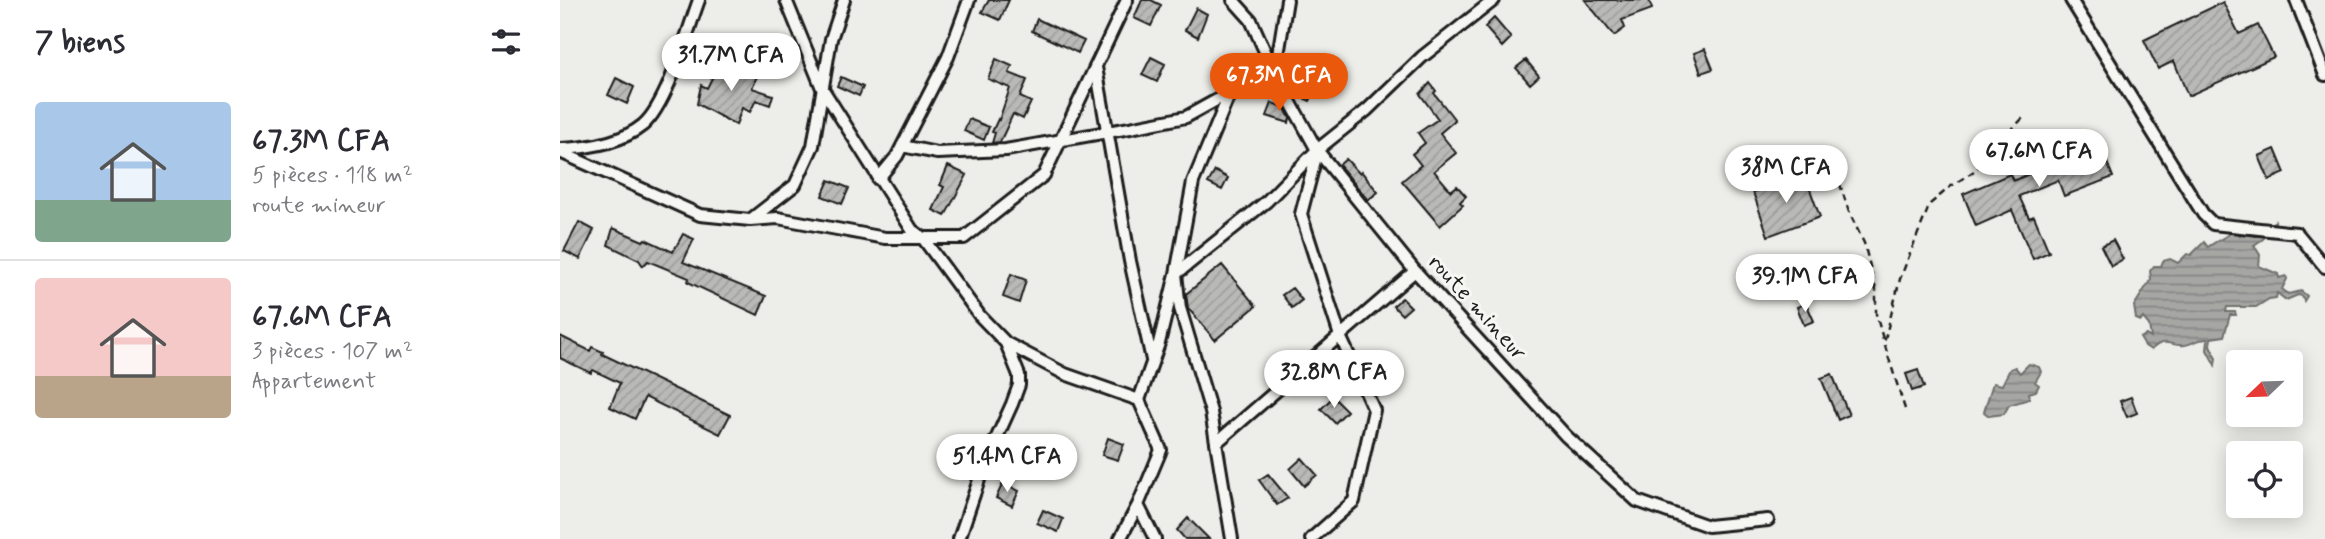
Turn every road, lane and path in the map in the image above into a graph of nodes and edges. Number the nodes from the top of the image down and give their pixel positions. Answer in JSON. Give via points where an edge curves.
{"nodes":[{"id":1,"x":699,"y":0,"type":"edge"},
{"id":2,"x":786,"y":0,"type":"edge"},
{"id":3,"x":844,"y":0,"type":"edge"},
{"id":4,"x":969,"y":0,"type":"edge"},
{"id":5,"x":1127,"y":0,"type":"edge"},
{"id":6,"x":1233,"y":0,"type":"edge"},
{"id":7,"x":1287,"y":0,"type":"edge"},
{"id":8,"x":1493,"y":0,"type":"edge"},
{"id":9,"x":2071,"y":0,"type":"edge"},
{"id":10,"x":2296,"y":0,"type":"edge"},
{"id":11,"x":1096,"y":67,"type":"junction"},
{"id":12,"x":1275,"y":74,"type":"junction"},
{"id":13,"x":2325,"y":75,"type":"edge"},
{"id":14,"x":822,"y":88,"type":"junction"},
{"id":15,"x":1230,"y":93,"type":"junction"},
{"id":16,"x":2023,"y":118,"type":"dead end"},
{"id":17,"x":1107,"y":132,"type":"junction"},
{"id":18,"x":1060,"y":141,"type":"junction"},
{"id":19,"x":902,"y":146,"type":"junction"},
{"id":20,"x":560,"y":150,"type":"edge"},
{"id":21,"x":1317,"y":150,"type":"junction"},
{"id":22,"x":1824,"y":151,"type":"dead end"},
{"id":23,"x":878,"y":179,"type":"junction"},
{"id":24,"x":750,"y":220,"type":"junction"},
{"id":25,"x":922,"y":237,"type":"junction"},
{"id":26,"x":2325,"y":267,"type":"edge"},
{"id":27,"x":1415,"y":271,"type":"junction"},
{"id":28,"x":1175,"y":274,"type":"junction"},
{"id":29,"x":1340,"y":336,"type":"junction"},
{"id":30,"x":1006,"y":343,"type":"junction"},
{"id":31,"x":1884,"y":343,"type":"junction"},
{"id":32,"x":1152,"y":362,"type":"junction"},
{"id":33,"x":1139,"y":400,"type":"junction"},
{"id":34,"x":1905,"y":409,"type":"dead end"},
{"id":35,"x":1216,"y":443,"type":"junction"},
{"id":36,"x":1138,"y":505,"type":"junction"},
{"id":37,"x":1768,"y":520,"type":"dead end"},
{"id":38,"x":959,"y":539,"type":"edge"},
{"id":39,"x":1120,"y":539,"type":"edge"},
{"id":40,"x":1155,"y":539,"type":"edge"},
{"id":41,"x":1232,"y":539,"type":"edge"},
{"id":42,"x":1311,"y":539,"type":"edge"}],
"edges":[{"from":1,"to":20,"type":"street","via":[[662,98],[644,124],[608,143]]},
{"from":2,"to":14,"type":"street"},
{"from":3,"to":14,"type":"street"},
{"from":4,"to":19,"type":"street","via":[[948,57]]},
{"from":5,"to":11,"type":"street"},
{"from":6,"to":12,"type":"street","name":"route mineur","via":[[1251,20]]},
{"from":7,"to":12,"type":"street"},
{"from":8,"to":21,"type":"street"},
{"from":9,"to":26,"type":"street","via":[[2203,214],[2213,224],[2297,233]]},
{"from":10,"to":13,"type":"street"},
{"from":11,"to":17,"type":"street"},
{"from":11,"to":18,"type":"street"},
{"from":12,"to":15,"type":"street"},
{"from":12,"to":21,"type":"street","name":"route mineur"},
{"from":14,"to":23,"type":"street"},
{"from":14,"to":24,"type":"street","via":[[813,146],[795,185]]},
{"from":15,"to":17,"type":"street","via":[[1186,117]]},
{"from":15,"to":28,"type":"street","via":[[1193,182]]},
{"from":16,"to":31,"type":"path","via":[[1977,169],[1930,204],[1900,279]]},
{"from":17,"to":18,"type":"street"},
{"from":17,"to":32,"type":"street"},
{"from":18,"to":19,"type":"street","via":[[1006,150],[937,153]]},
{"from":18,"to":25,"type":"street","via":[[1044,175],[964,238]]},
{"from":19,"to":23,"type":"street"},
{"from":20,"to":24,"type":"street","via":[[700,215]]},
{"from":21,"to":27,"type":"street","name":"route mineur"},
{"from":21,"to":28,"type":"street","via":[[1267,201]]},
{"from":21,"to":29,"type":"street","via":[[1301,215]]},
{"from":22,"to":31,"type":"path","via":[[1864,243],[1877,290],[1876,314]]},
{"from":23,"to":25,"type":"street","via":[[912,230]]},
{"from":24,"to":25,"type":"street","via":[[778,218],[885,238]]},
{"from":25,"to":30,"type":"street","via":[[980,316]]},
{"from":27,"to":29,"type":"street"},
{"from":27,"to":37,"type":"street","name":"route mineur","via":[[1566,436],[1637,501],[1708,526]]},
{"from":28,"to":32,"type":"street"},
{"from":28,"to":35,"type":"street"},
{"from":29,"to":35,"type":"street"},
{"from":29,"to":42,"type":"street","via":[[1374,410],[1354,501]]},
{"from":30,"to":33,"type":"street","via":[[1065,374]]},
{"from":30,"to":38,"type":"street","via":[[1020,375],[1019,385]]},
{"from":31,"to":34,"type":"path"},
{"from":32,"to":33,"type":"street"},
{"from":33,"to":36,"type":"street","via":[[1161,450]]},
{"from":35,"to":41,"type":"street"},
{"from":36,"to":39,"type":"street"},
{"from":36,"to":40,"type":"street"}]}
